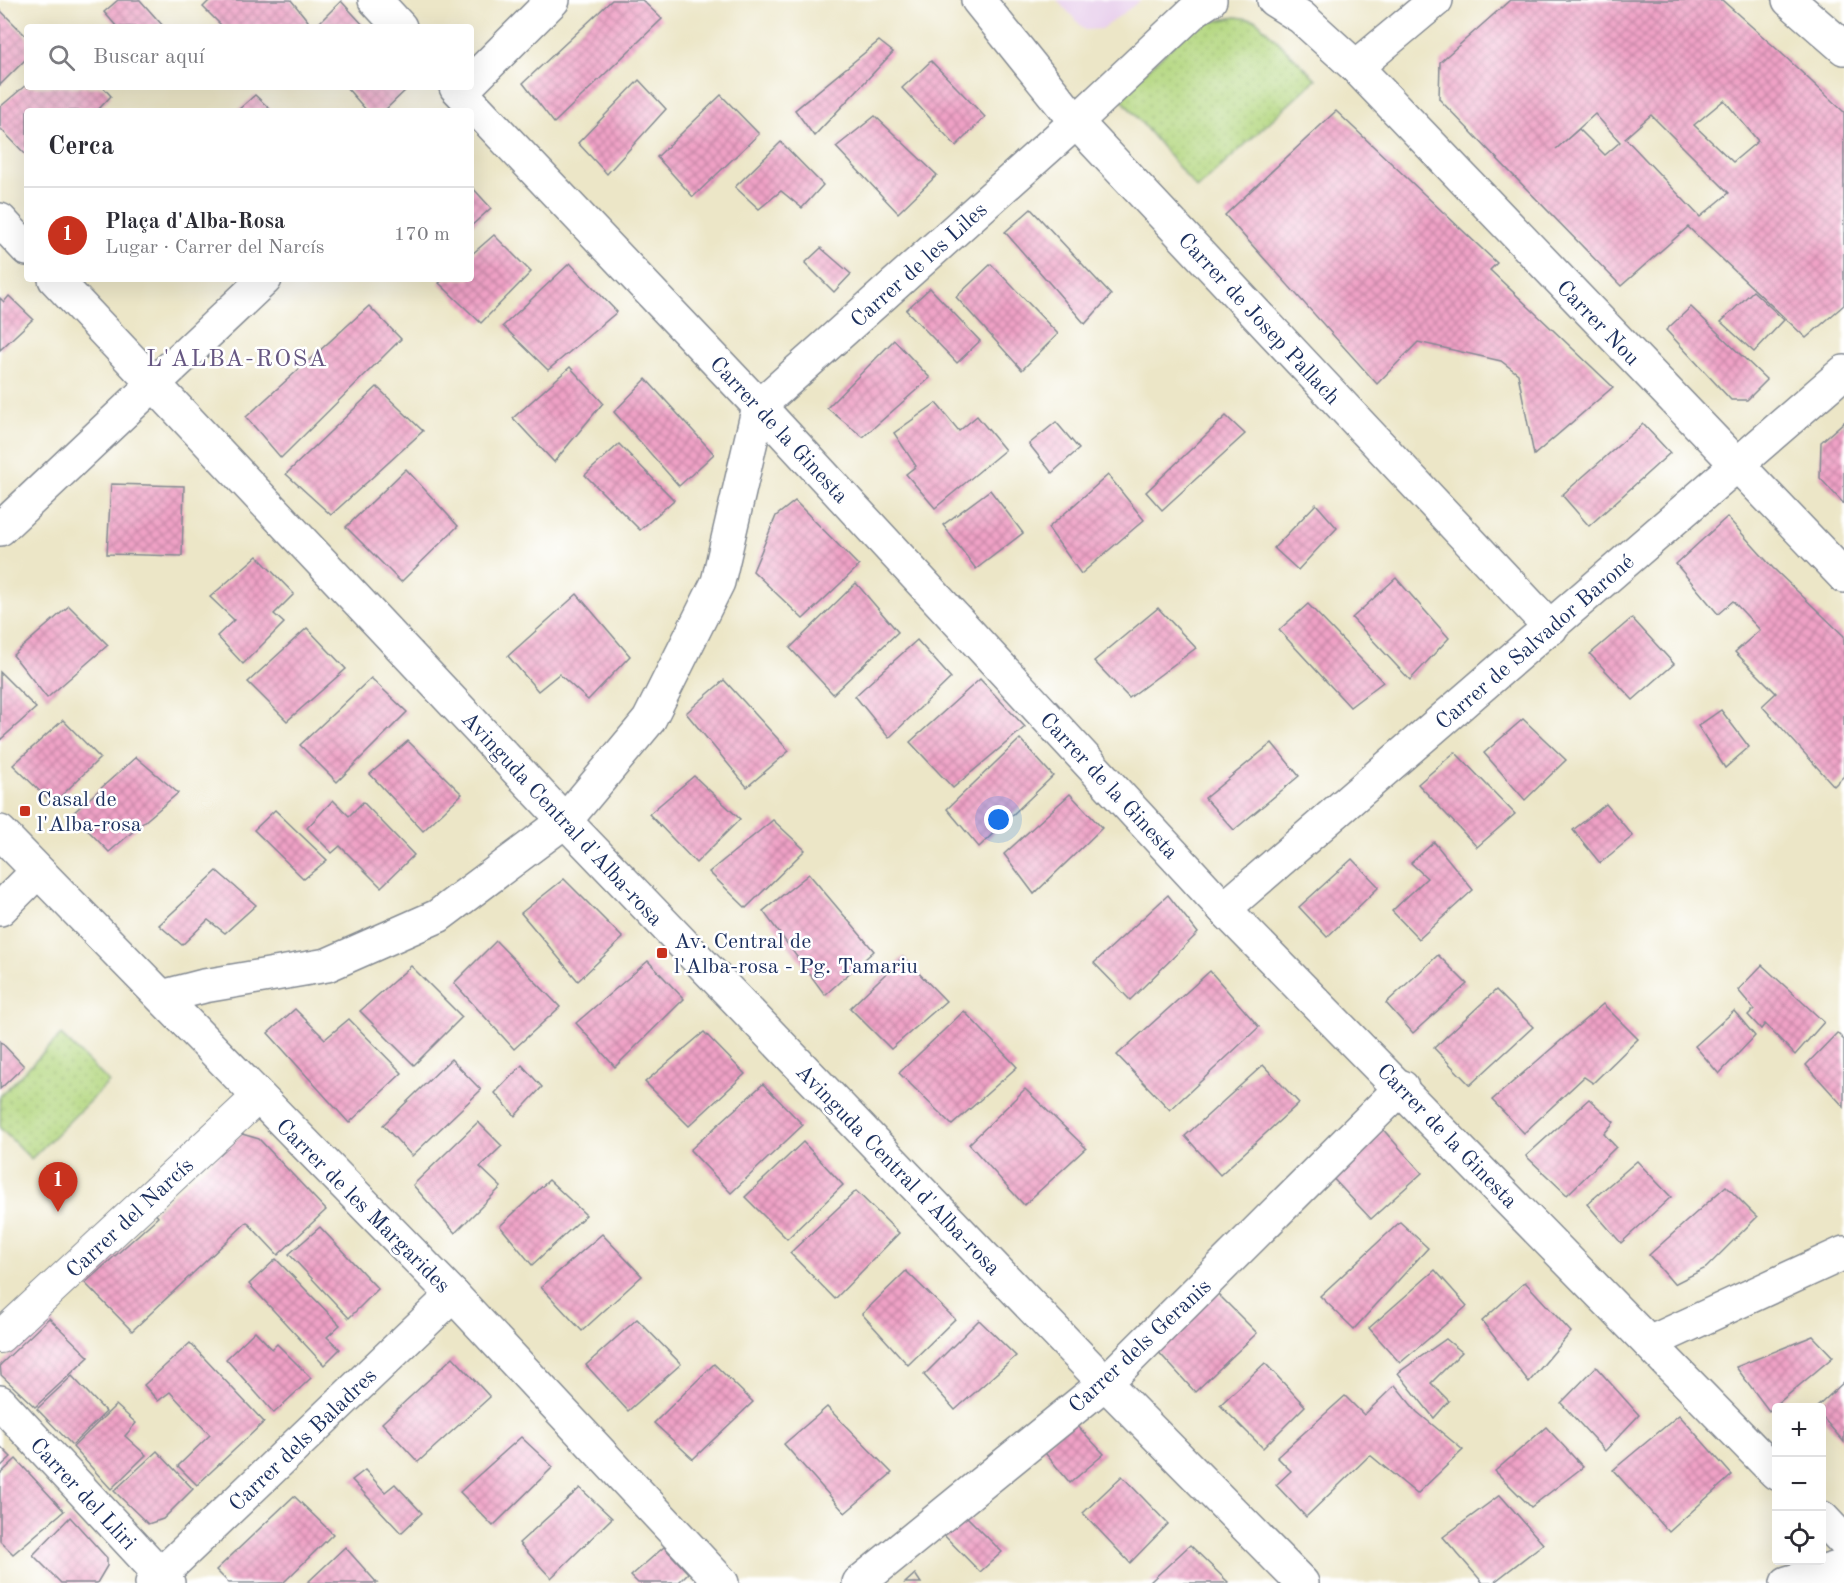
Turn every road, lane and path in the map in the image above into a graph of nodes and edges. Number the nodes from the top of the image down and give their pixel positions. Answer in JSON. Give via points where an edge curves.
{"nodes":[{"id":1,"x":375,"y":0,"type":"edge"},
{"id":2,"x":553,"y":0,"type":"edge"},
{"id":3,"x":978,"y":0,"type":"edge"},
{"id":4,"x":1210,"y":0,"type":"edge"},
{"id":5,"x":1274,"y":0,"type":"edge"},
{"id":6,"x":1436,"y":0,"type":"edge"},
{"id":7,"x":1789,"y":0,"type":"edge"},
{"id":8,"x":397,"y":24,"type":"edge"},
{"id":9,"x":1844,"y":48,"type":"edge"},
{"id":10,"x":1356,"y":67,"type":"junction"},
{"id":11,"x":474,"y":77,"type":"edge"},
{"id":12,"x":459,"y":92,"type":"edge"},
{"id":13,"x":1076,"y":122,"type":"junction"},
{"id":14,"x":0,"y":220,"type":"edge"},
{"id":15,"x":24,"y":246,"type":"edge"},
{"id":16,"x":59,"y":282,"type":"edge"},
{"id":17,"x":262,"y":282,"type":"edge"},
{"id":18,"x":1844,"y":372,"type":"edge"},
{"id":19,"x":156,"y":383,"type":"junction"},
{"id":20,"x":759,"y":406,"type":"junction"},
{"id":21,"x":1736,"y":464,"type":"junction"},
{"id":22,"x":0,"y":529,"type":"edge"},
{"id":23,"x":1844,"y":576,"type":"edge"},
{"id":24,"x":1551,"y":628,"type":"junction"},
{"id":25,"x":564,"y":821,"type":"junction"},
{"id":26,"x":0,"y":832,"type":"edge"},
{"id":27,"x":38,"y":873,"type":"junction"},
{"id":28,"x":0,"y":909,"type":"edge"},
{"id":29,"x":1224,"y":909,"type":"junction"},
{"id":30,"x":162,"y":997,"type":"junction"},
{"id":31,"x":1402,"y":1087,"type":"junction"},
{"id":32,"x":258,"y":1097,"type":"junction"},
{"id":33,"x":1844,"y":1253,"type":"edge"},
{"id":34,"x":453,"y":1295,"type":"junction"},
{"id":35,"x":0,"y":1337,"type":"edge"},
{"id":36,"x":1649,"y":1343,"type":"junction"},
{"id":37,"x":1105,"y":1383,"type":"junction"},
{"id":38,"x":0,"y":1402,"type":"edge"},
{"id":39,"x":1772,"y":1469,"type":"edge"},
{"id":40,"x":1826,"y":1523,"type":"edge"},
{"id":41,"x":1844,"y":1541,"type":"edge"},
{"id":42,"x":1844,"y":1566,"type":"edge"},
{"id":43,"x":160,"y":1580,"type":"edge"},
{"id":44,"x":722,"y":1583,"type":"edge"},
{"id":45,"x":859,"y":1583,"type":"edge"},
{"id":46,"x":1302,"y":1583,"type":"edge"},
{"id":47,"x":1787,"y":1583,"type":"edge"}],
"edges":[{"from":1,"to":8,"type":"street"},
{"from":2,"to":11,"type":"street"},
{"from":3,"to":13,"type":"street","name":"Carrer de Josep Pallach"},
{"from":4,"to":13,"type":"street","name":"Carrer de les Liles"},
{"from":5,"to":10,"type":"street","name":"Carrer Nou","via":[[1301,17]]},
{"from":6,"to":10,"type":"street"},
{"from":7,"to":9,"type":"street"},
{"from":10,"to":21,"type":"street","name":"Carrer Nou"},
{"from":12,"to":20,"type":"street","name":"Carrer de la Ginesta"},
{"from":13,"to":20,"type":"street","name":"Carrer de les Liles"},
{"from":13,"to":24,"type":"street","name":"Carrer de Josep Pallach"},
{"from":14,"to":15,"type":"street"},
{"from":16,"to":19,"type":"street","name":"Avinguda Central d'Alba-rosa"},
{"from":17,"to":19,"type":"street"},
{"from":18,"to":21,"type":"street","name":"Carrer de Salvador Baroné"},
{"from":19,"to":22,"type":"street"},
{"from":19,"to":25,"type":"street","name":"Avinguda Central d'Alba-rosa"},
{"from":20,"to":25,"type":"street","via":[[718,582],[650,720]]},
{"from":20,"to":29,"type":"street","name":"Carrer de la Ginesta"},
{"from":21,"to":23,"type":"street","name":"Carrer Nou"},
{"from":21,"to":24,"type":"street","name":"Carrer de Salvador Baroné"},
{"from":24,"to":29,"type":"street","name":"Carrer de Salvador Baroné"},
{"from":25,"to":30,"type":"street","via":[[438,916],[418,925],[327,964]]},
{"from":25,"to":37,"type":"street","name":"Avinguda Central d'Alba-rosa"},
{"from":26,"to":27,"type":"street","name":"Carrer de les Margarides"},
{"from":27,"to":28,"type":"street"},
{"from":27,"to":30,"type":"street","name":"Carrer de les Margarides"},
{"from":29,"to":31,"type":"street","name":"Carrer de la Ginesta"},
{"from":30,"to":32,"type":"street","name":"Carrer de les Margarides"},
{"from":31,"to":36,"type":"street","name":"Carrer de la Ginesta"},
{"from":31,"to":37,"type":"street","name":"Carrer dels Geranis"},
{"from":32,"to":34,"type":"street","name":"Carrer de les Margarides"},
{"from":32,"to":35,"type":"street","name":"Carrer del Narcís"},
{"from":33,"to":36,"type":"street"},
{"from":34,"to":43,"type":"street","name":"Carrer dels Baladres"},
{"from":34,"to":44,"type":"street","name":"Carrer de les Margarides"},
{"from":36,"to":39,"type":"street","name":"Carrer de la Ginesta"},
{"from":37,"to":45,"type":"street","name":"Carrer dels Geranis"},
{"from":37,"to":46,"type":"street","name":"Avinguda Central d'Alba-rosa"},
{"from":38,"to":43,"type":"street","name":"Carrer del Lliri"},
{"from":40,"to":41,"type":"street"},
{"from":42,"to":47,"type":"street"}]}
